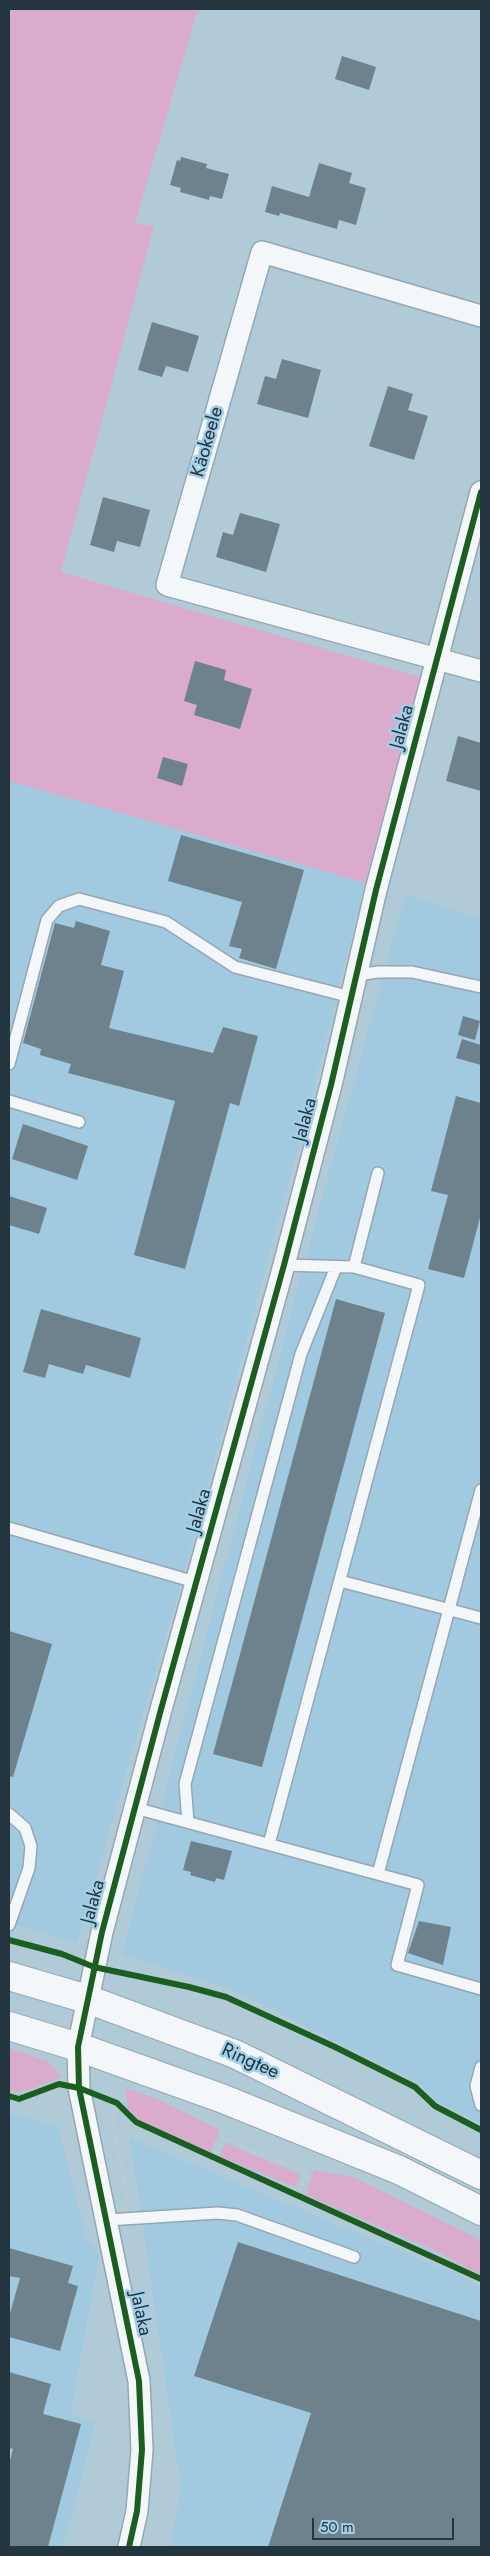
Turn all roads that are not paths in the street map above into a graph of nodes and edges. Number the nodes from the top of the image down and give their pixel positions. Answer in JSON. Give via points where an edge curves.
{"nodes":[{"id":1,"x":481,"y":316,"type":"edge"},
{"id":2,"x":481,"y":492,"type":"edge"},
{"id":3,"x":436,"y":658,"type":"junction"},
{"id":4,"x":481,"y":671,"type":"edge"},
{"id":5,"x":356,"y":975,"type":"junction"},
{"id":6,"x":481,"y":987,"type":"edge"},
{"id":7,"x":351,"y":997,"type":"junction"},
{"id":8,"x":9,"y":1064,"type":"edge"},
{"id":9,"x":9,"y":1101,"type":"edge"},
{"id":10,"x":79,"y":1122,"type":"dead end"},
{"id":11,"x":378,"y":1173,"type":"dead end"},
{"id":12,"x":284,"y":1265,"type":"junction"},
{"id":13,"x":336,"y":1267,"type":"junction"},
{"id":14,"x":354,"y":1267,"type":"junction"},
{"id":15,"x":481,"y":1490,"type":"edge"},
{"id":16,"x":9,"y":1528,"type":"edge"},
{"id":17,"x":340,"y":1581,"type":"junction"},
{"id":18,"x":195,"y":1582,"type":"junction"},
{"id":19,"x":449,"y":1610,"type":"junction"},
{"id":20,"x":481,"y":1618,"type":"edge"},
{"id":21,"x":135,"y":1808,"type":"junction"},
{"id":22,"x":9,"y":1814,"type":"edge"},
{"id":23,"x":188,"y":1822,"type":"junction"},
{"id":24,"x":269,"y":1844,"type":"junction"},
{"id":25,"x":378,"y":1874,"type":"junction"},
{"id":26,"x":9,"y":1925,"type":"edge"},
{"id":27,"x":9,"y":1976,"type":"edge"},
{"id":28,"x":481,"y":1989,"type":"edge"},
{"id":29,"x":87,"y":1998,"type":"junction"},
{"id":30,"x":9,"y":2026,"type":"edge"},
{"id":31,"x":78,"y":2047,"type":"junction"},
{"id":32,"x":481,"y":2067,"type":"edge"},
{"id":33,"x":481,"y":2105,"type":"edge"},
{"id":34,"x":406,"y":2136,"type":"junction"},
{"id":35,"x":481,"y":2165,"type":"edge"},
{"id":36,"x":481,"y":2175,"type":"edge"},
{"id":37,"x":481,"y":2211,"type":"edge"},
{"id":38,"x":107,"y":2220,"type":"junction"},
{"id":39,"x":354,"y":2257,"type":"dead end"},
{"id":40,"x":129,"y":2547,"type":"edge"}],
"edges":[{"from":1,"to":3,"type":"street","name":"Käokeele","via":[[262,252],[167,584]]},
{"from":2,"to":3,"type":"street","name":"Jalaka"},
{"from":3,"to":4,"type":"street"},
{"from":3,"to":5,"type":"street","name":"Jalaka"},
{"from":5,"to":6,"type":"lane","via":[[412,972]]},
{"from":5,"to":7,"type":"street","name":"Jalaka"},
{"from":7,"to":8,"type":"lane","via":[[236,967],[166,922],[79,899],[59,906],[47,920]]},
{"from":7,"to":12,"type":"street","name":"Jalaka"},
{"from":9,"to":10,"type":"lane"},
{"from":11,"to":14,"type":"lane"},
{"from":12,"to":13,"type":"lane"},
{"from":12,"to":18,"type":"street","name":"Jalaka"},
{"from":13,"to":14,"type":"lane"},
{"from":13,"to":23,"type":"lane","via":[[301,1354],[184,1784]]},
{"from":14,"to":17,"type":"lane","via":[[419,1285]]},
{"from":15,"to":19,"type":"lane"},
{"from":16,"to":18,"type":"lane"},
{"from":17,"to":19,"type":"lane"},
{"from":17,"to":24,"type":"lane"},
{"from":18,"to":21,"type":"street","name":"Jalaka"},
{"from":19,"to":20,"type":"lane"},
{"from":19,"to":25,"type":"lane"},
{"from":21,"to":23,"type":"lane"},
{"from":21,"to":29,"type":"street","name":"Jalaka"},
{"from":22,"to":26,"type":"lane","via":[[25,1828],[31,1846],[29,1868]]},
{"from":23,"to":24,"type":"lane"},
{"from":24,"to":25,"type":"lane"},
{"from":25,"to":28,"type":"lane","via":[[418,1885],[397,1965]]},
{"from":27,"to":29,"type":"main road","name":"Ringtee"},
{"from":29,"to":31,"type":"street","name":"Jalaka"},
{"from":29,"to":34,"type":"main road","name":"Ringtee","via":[[234,2054]]},
{"from":30,"to":31,"type":"main road"},
{"from":31,"to":37,"type":"main road","via":[[315,2135],[399,2170]]},
{"from":31,"to":38,"type":"street","name":"Jalaka","via":[[79,2088]]},
{"from":32,"to":33,"type":"lane","via":[[476,2086]]},
{"from":34,"to":35,"type":"lane"},
{"from":34,"to":36,"type":"main road","name":"Ringtee"},
{"from":38,"to":39,"type":"lane","via":[[218,2213],[237,2215]]},
{"from":38,"to":40,"type":"street","name":"Jalaka","via":[[139,2381],[142,2450],[137,2510]]}]}
